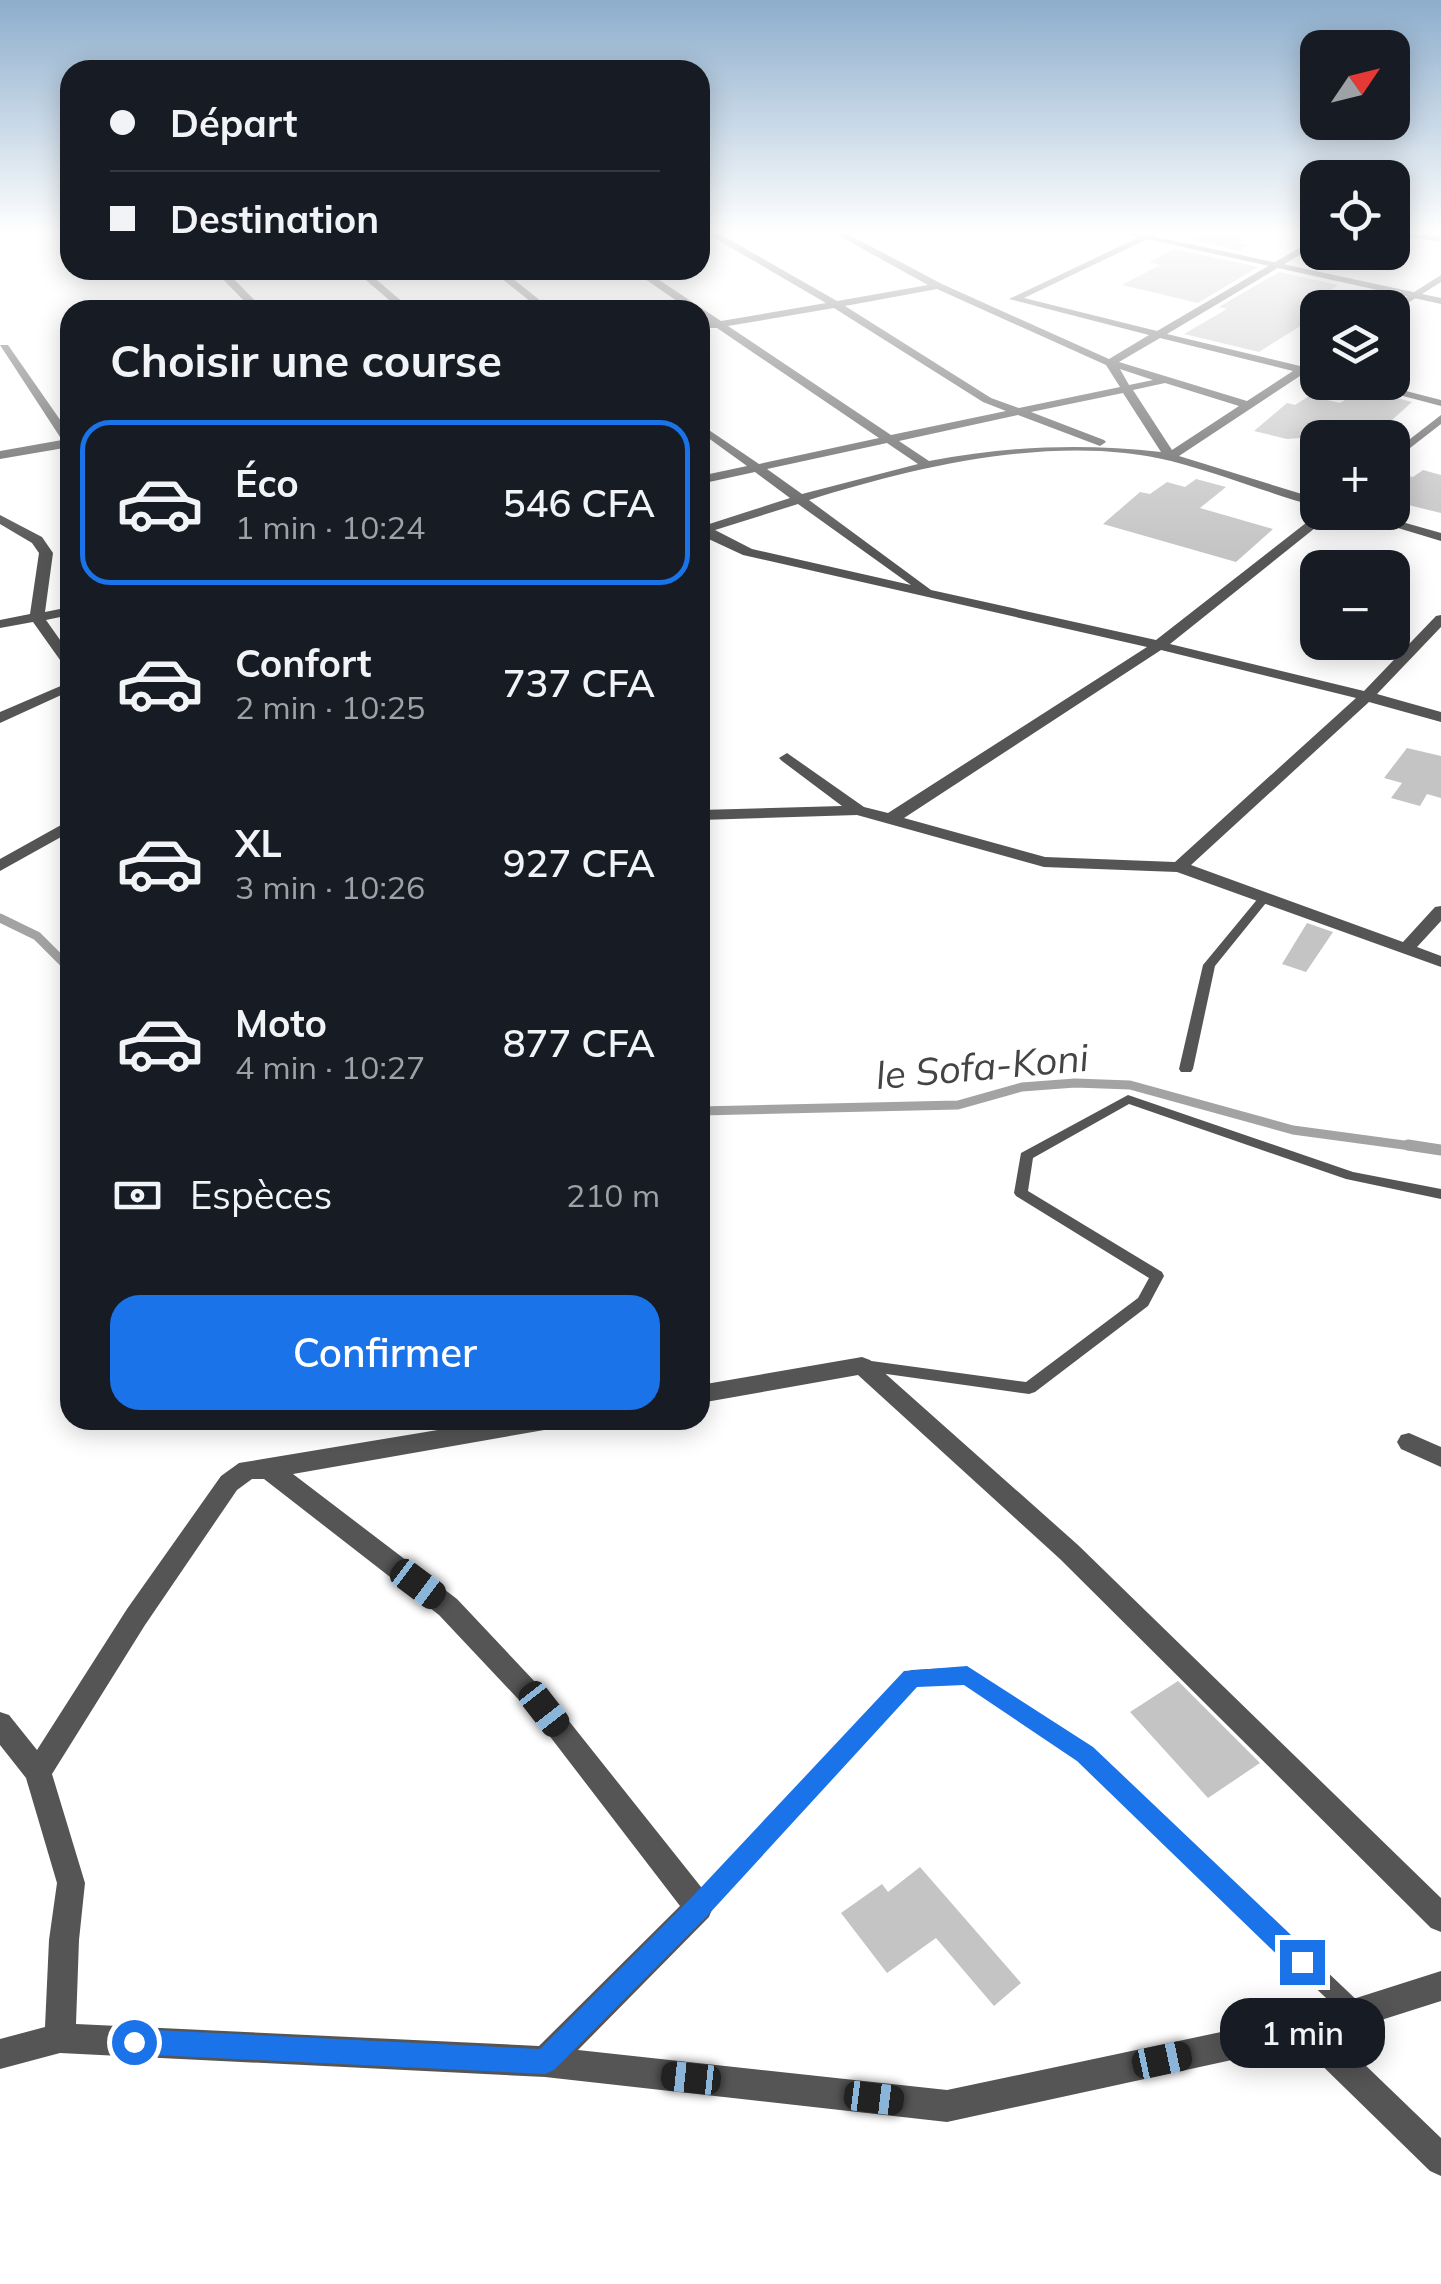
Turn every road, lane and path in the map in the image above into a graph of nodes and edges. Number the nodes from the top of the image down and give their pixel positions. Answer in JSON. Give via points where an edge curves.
{"nodes":[{"id":1,"x":741,"y":340,"type":"edge"},
{"id":2,"x":891,"y":340,"type":"edge"},
{"id":3,"x":1056,"y":340,"type":"edge"},
{"id":4,"x":1150,"y":340,"type":"edge"},
{"id":5,"x":1181,"y":340,"type":"edge"},
{"id":6,"x":4,"y":348,"type":"dead end"},
{"id":7,"x":1110,"y":364,"type":"junction"},
{"id":8,"x":1300,"y":370,"type":"joint"},
{"id":9,"x":1166,"y":380,"type":"junction"},
{"id":10,"x":1126,"y":389,"type":"junction"},
{"id":11,"x":1410,"y":396,"type":"edge"},
{"id":12,"x":1441,"y":403,"type":"edge"},
{"id":13,"x":1248,"y":405,"type":"junction"},
{"id":14,"x":1017,"y":412,"type":"junction"},
{"id":15,"x":1441,"y":418,"type":"edge"},
{"id":16,"x":60,"y":428,"type":"edge"},
{"id":17,"x":710,"y":434,"type":"edge"},
{"id":18,"x":890,"y":440,"type":"junction"},
{"id":19,"x":60,"y":444,"type":"edge"},
{"id":20,"x":1410,"y":444,"type":"edge"},
{"id":21,"x":1118,"y":448,"type":"junction"},
{"id":22,"x":0,"y":455,"type":"edge"},
{"id":23,"x":1170,"y":458,"type":"junction"},
{"id":24,"x":926,"y":464,"type":"junction"},
{"id":25,"x":756,"y":468,"type":"junction"},
{"id":26,"x":710,"y":478,"type":"edge"},
{"id":27,"x":1300,"y":498,"type":"edge"},
{"id":28,"x":797,"y":500,"type":"junction"},
{"id":29,"x":0,"y":519,"type":"edge"},
{"id":30,"x":710,"y":527,"type":"edge"},
{"id":31,"x":1410,"y":528,"type":"edge"},
{"id":32,"x":1306,"y":530,"type":"edge"},
{"id":33,"x":28,"y":534,"type":"junction"},
{"id":34,"x":710,"y":534,"type":"edge"},
{"id":35,"x":1441,"y":537,"type":"edge"},
{"id":36,"x":0,"y":542,"type":"edge"},
{"id":37,"x":933,"y":595,"type":"junction"},
{"id":38,"x":60,"y":612,"type":"edge"},
{"id":39,"x":37,"y":617,"type":"junction"},
{"id":40,"x":1441,"y":619,"type":"edge"},
{"id":41,"x":0,"y":624,"type":"edge"},
{"id":42,"x":1158,"y":646,"type":"junction"},
{"id":43,"x":60,"y":650,"type":"edge"},
{"id":44,"x":60,"y":691,"type":"edge"},
{"id":45,"x":1367,"y":696,"type":"junction"},
{"id":46,"x":1441,"y":717,"type":"edge"},
{"id":47,"x":0,"y":718,"type":"edge"},
{"id":48,"x":788,"y":758,"type":"dead end"},
{"id":49,"x":858,"y":810,"type":"junction"},
{"id":50,"x":710,"y":815,"type":"edge"},
{"id":51,"x":894,"y":817,"type":"junction"},
{"id":52,"x":60,"y":831,"type":"edge"},
{"id":53,"x":0,"y":866,"type":"edge"},
{"id":54,"x":1178,"y":867,"type":"junction"},
{"id":55,"x":1264,"y":898,"type":"junction"},
{"id":56,"x":1441,"y":912,"type":"edge"},
{"id":57,"x":1406,"y":950,"type":"junction"},
{"id":58,"x":1441,"y":962,"type":"edge"},
{"id":59,"x":1186,"y":1069,"type":"dead end"},
{"id":60,"x":1441,"y":1194,"type":"edge"},
{"id":61,"x":862,"y":1366,"type":"junction"},
{"id":62,"x":710,"y":1392,"type":"edge"},
{"id":63,"x":492,"y":1430,"type":"edge"},
{"id":64,"x":1409,"y":1442,"type":"dead end"},
{"id":65,"x":1441,"y":1458,"type":"edge"},
{"id":66,"x":268,"y":1469,"type":"junction"},
{"id":67,"x":0,"y":1724,"type":"edge"},
{"id":68,"x":38,"y":1772,"type":"junction"},
{"id":69,"x":699,"y":1906,"type":"junction"},
{"id":70,"x":1441,"y":1918,"type":"edge"},
{"id":71,"x":1441,"y":1986,"type":"edge"},
{"id":72,"x":1356,"y":2014,"type":"junction"},
{"id":73,"x":1306,"y":2029,"type":"junction"},
{"id":74,"x":60,"y":2038,"type":"junction"},
{"id":75,"x":0,"y":2054,"type":"edge"},
{"id":76,"x":545,"y":2062,"type":"junction"},
{"id":77,"x":1441,"y":2160,"type":"edge"}],
"edges":[{"from":1,"to":18,"type":"street"},
{"from":2,"to":14,"type":"street","via":[[986,400]]},
{"from":3,"to":7,"type":"street"},
{"from":4,"to":7,"type":"street"},
{"from":5,"to":8,"type":"street"},
{"from":6,"to":16,"type":"street"},
{"from":7,"to":9,"type":"street"},
{"from":7,"to":10,"type":"street"},
{"from":8,"to":13,"type":"street"},
{"from":9,"to":10,"type":"street"},
{"from":9,"to":13,"type":"street"},
{"from":10,"to":14,"type":"street"},
{"from":10,"to":23,"type":"street"},
{"from":11,"to":12,"type":"street"},
{"from":13,"to":23,"type":"street"},
{"from":14,"to":18,"type":"street"},
{"from":14,"to":21,"type":"street"},
{"from":15,"to":20,"type":"street"},
{"from":17,"to":25,"type":"street"},
{"from":18,"to":24,"type":"street"},
{"from":18,"to":25,"type":"street"},
{"from":19,"to":22,"type":"street"},
{"from":21,"to":23,"type":"street"},
{"from":21,"to":24,"type":"street","via":[[986,452]]},
{"from":23,"to":27,"type":"street"},
{"from":24,"to":28,"type":"street"},
{"from":25,"to":26,"type":"street"},
{"from":25,"to":28,"type":"street"},
{"from":28,"to":30,"type":"street"},
{"from":28,"to":37,"type":"street"},
{"from":29,"to":33,"type":"street"},
{"from":31,"to":35,"type":"street"},
{"from":32,"to":42,"type":"street"},
{"from":33,"to":36,"type":"street"},
{"from":33,"to":39,"type":"street","via":[[46,553]]},
{"from":34,"to":37,"type":"street","via":[[748,552]]},
{"from":37,"to":42,"type":"street"},
{"from":38,"to":39,"type":"street"},
{"from":39,"to":41,"type":"street"},
{"from":39,"to":43,"type":"street"},
{"from":40,"to":45,"type":"street"},
{"from":42,"to":45,"type":"street"},
{"from":42,"to":51,"type":"street"},
{"from":44,"to":47,"type":"street"},
{"from":45,"to":46,"type":"street"},
{"from":45,"to":54,"type":"street"},
{"from":48,"to":49,"type":"street"},
{"from":49,"to":50,"type":"street"},
{"from":49,"to":51,"type":"street"},
{"from":51,"to":54,"type":"street","via":[[1044,862]]},
{"from":52,"to":53,"type":"street"},
{"from":54,"to":55,"type":"street"},
{"from":55,"to":57,"type":"street"},
{"from":55,"to":59,"type":"lane","via":[[1210,965]]},
{"from":56,"to":57,"type":"street"},
{"from":57,"to":58,"type":"street"},
{"from":60,"to":61,"type":"lane","via":[[1351,1176],[1128,1099],[1026,1156],[1022,1193],[1157,1276],[1144,1302],[1029,1388]]},
{"from":61,"to":62,"type":"street"},
{"from":61,"to":70,"type":"street","via":[[1069,1552]]},
{"from":63,"to":66,"type":"street"},
{"from":64,"to":65,"type":"street"},
{"from":66,"to":68,"type":"street","via":[[247,1470],[229,1483]]},
{"from":66,"to":69,"type":"street","via":[[448,1607],[544,1709]]},
{"from":67,"to":68,"type":"street"},
{"from":68,"to":74,"type":"street","via":[[72,1883]]},
{"from":69,"to":72,"type":"lane","via":[[912,1678],[967,1675],[1085,1754]]},
{"from":69,"to":76,"type":"street"},
{"from":71,"to":72,"type":"street"},
{"from":72,"to":73,"type":"street"},
{"from":73,"to":76,"type":"street","via":[[947,2106]]},
{"from":73,"to":77,"type":"street"},
{"from":74,"to":75,"type":"street"},
{"from":74,"to":76,"type":"street"}]}
